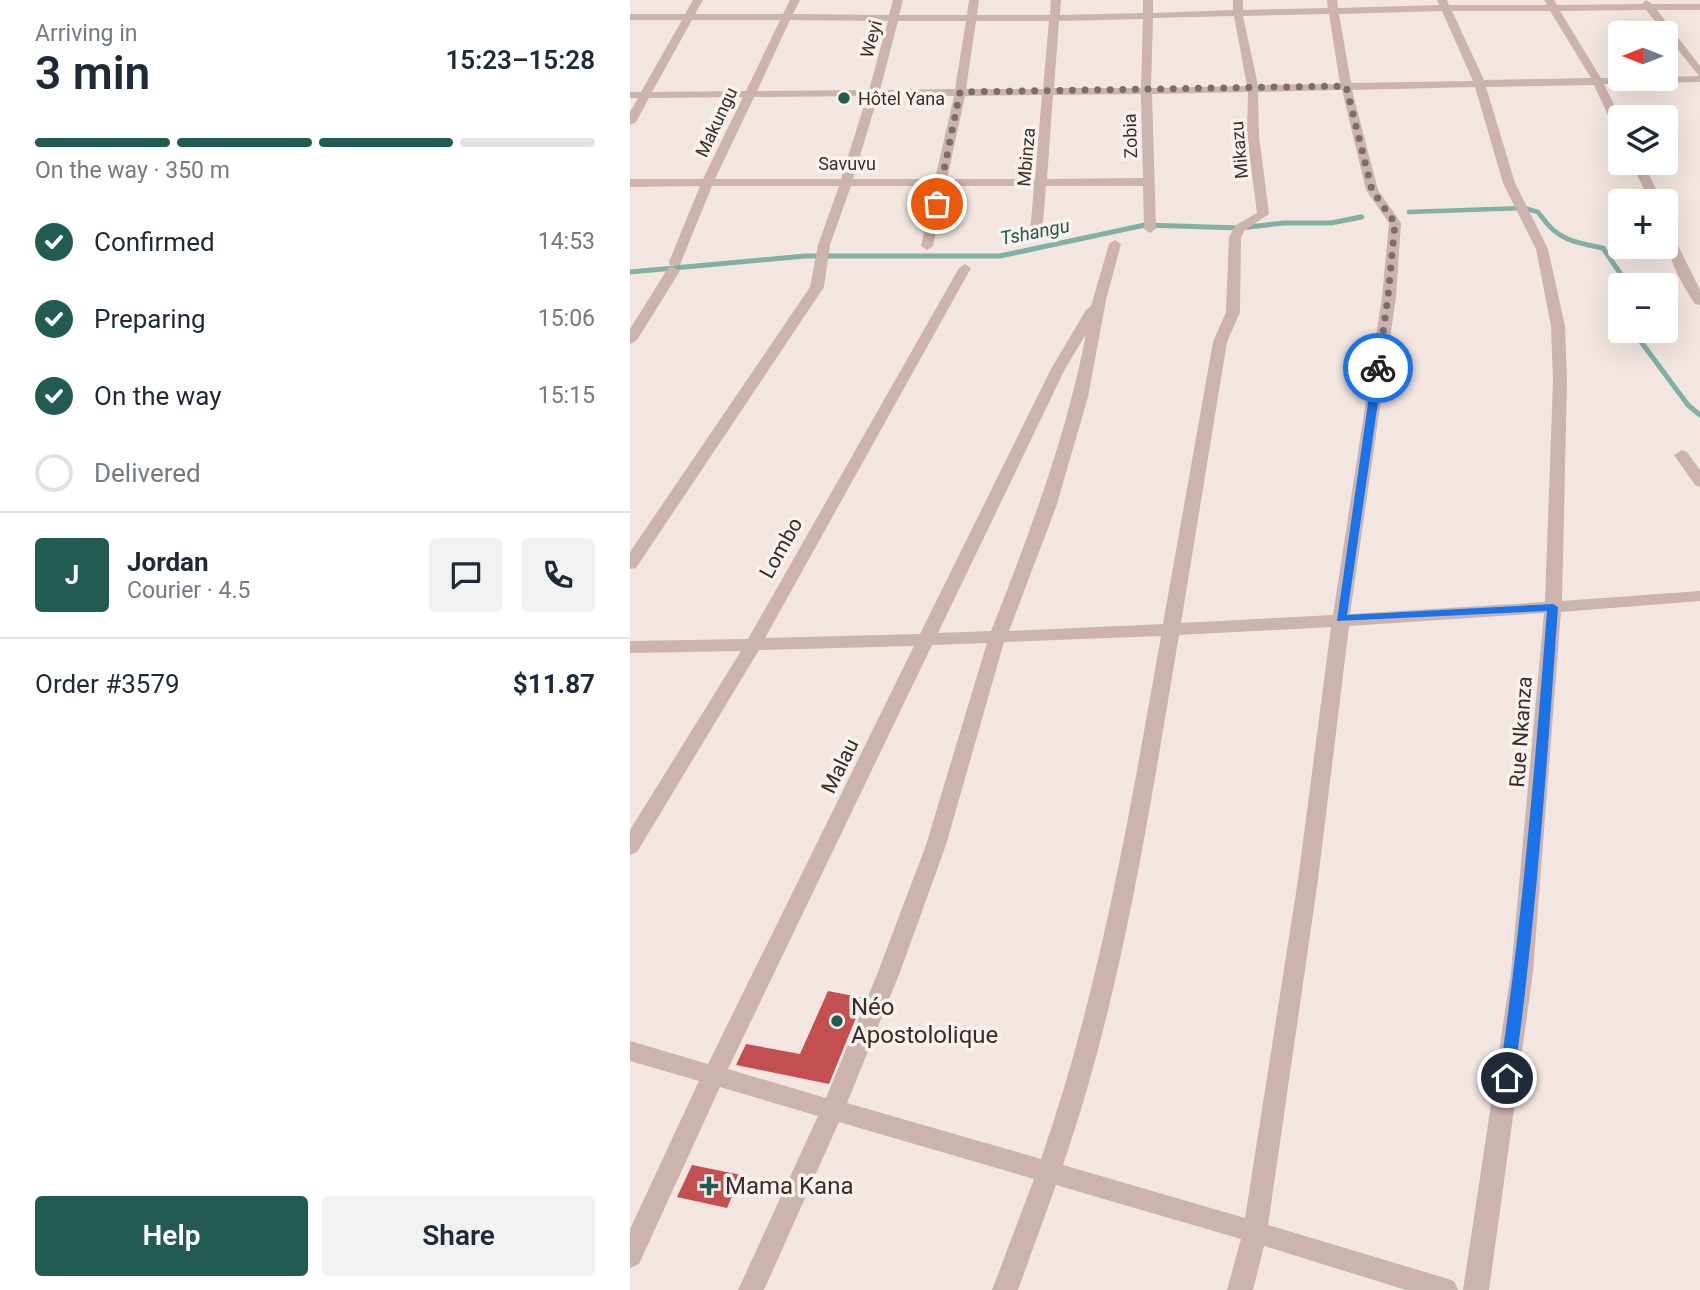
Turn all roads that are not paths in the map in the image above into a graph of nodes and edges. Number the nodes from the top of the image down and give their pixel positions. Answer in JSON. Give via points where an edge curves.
{"nodes":[{"id":1,"x":698,"y":0,"type":"edge"},
{"id":2,"x":795,"y":0,"type":"edge"},
{"id":3,"x":898,"y":0,"type":"edge"},
{"id":4,"x":974,"y":0,"type":"edge"},
{"id":5,"x":1056,"y":0,"type":"edge"},
{"id":6,"x":1148,"y":0,"type":"edge"},
{"id":7,"x":1238,"y":0,"type":"edge"},
{"id":8,"x":1551,"y":3,"type":"edge"},
{"id":9,"x":1444,"y":4,"type":"edge"},
{"id":10,"x":1647,"y":4,"type":"edge"},
{"id":11,"x":1332,"y":6,"type":"edge"},
{"id":12,"x":1700,"y":7,"type":"edge"},
{"id":13,"x":1238,"y":15,"type":"junction"},
{"id":14,"x":789,"y":16,"type":"junction"},
{"id":15,"x":1148,"y":16,"type":"junction"},
{"id":16,"x":630,"y":17,"type":"edge"},
{"id":17,"x":689,"y":17,"type":"junction"},
{"id":18,"x":895,"y":17,"type":"junction"},
{"id":19,"x":972,"y":18,"type":"junction"},
{"id":20,"x":1055,"y":18,"type":"junction"},
{"id":21,"x":1700,"y":76,"type":"edge"},
{"id":22,"x":1597,"y":80,"type":"junction"},
{"id":23,"x":1479,"y":82,"type":"junction"},
{"id":24,"x":1346,"y":86,"type":"junction"},
{"id":25,"x":1253,"y":87,"type":"junction"},
{"id":26,"x":1049,"y":91,"type":"junction"},
{"id":27,"x":1146,"y":91,"type":"junction"},
{"id":28,"x":960,"y":92,"type":"junction"},
{"id":29,"x":875,"y":93,"type":"junction"},
{"id":30,"x":748,"y":94,"type":"junction"},
{"id":31,"x":630,"y":95,"type":"edge"},
{"id":32,"x":645,"y":95,"type":"junction"},
{"id":33,"x":1609,"y":105,"type":"edge"},
{"id":34,"x":630,"y":122,"type":"edge"},
{"id":35,"x":708,"y":182,"type":"junction"},
{"id":36,"x":1042,"y":182,"type":"junction"},
{"id":37,"x":1149,"y":182,"type":"junction"},
{"id":38,"x":630,"y":183,"type":"edge"},
{"id":39,"x":846,"y":183,"type":"junction"},
{"id":40,"x":943,"y":183,"type":"junction"},
{"id":41,"x":1150,"y":229,"type":"dead end"},
{"id":42,"x":1036,"y":233,"type":"dead end"},
{"id":43,"x":1115,"y":244,"type":"dead end"},
{"id":44,"x":927,"y":246,"type":"dead end"},
{"id":45,"x":1678,"y":254,"type":"edge"},
{"id":46,"x":965,"y":268,"type":"dead end"},
{"id":47,"x":1693,"y":280,"type":"edge"},
{"id":48,"x":1099,"y":300,"type":"junction"},
{"id":49,"x":1700,"y":301,"type":"edge"},
{"id":50,"x":630,"y":340,"type":"edge"},
{"id":51,"x":1682,"y":455,"type":"dead end"},
{"id":52,"x":1700,"y":481,"type":"edge"},
{"id":53,"x":630,"y":564,"type":"edge"},
{"id":54,"x":1700,"y":596,"type":"edge"},
{"id":55,"x":1553,"y":607,"type":"junction"},
{"id":56,"x":1340,"y":619,"type":"junction"},
{"id":57,"x":1169,"y":630,"type":"junction"},
{"id":58,"x":997,"y":638,"type":"junction"},
{"id":59,"x":926,"y":641,"type":"junction"},
{"id":60,"x":753,"y":645,"type":"junction"},
{"id":61,"x":630,"y":647,"type":"edge"},
{"id":62,"x":630,"y":847,"type":"edge"},
{"id":63,"x":630,"y":1051,"type":"edge"},
{"id":64,"x":714,"y":1074,"type":"junction"},
{"id":65,"x":832,"y":1111,"type":"junction"},
{"id":66,"x":1048,"y":1172,"type":"junction"},
{"id":67,"x":1255,"y":1232,"type":"junction"},
{"id":68,"x":630,"y":1256,"type":"edge"},
{"id":69,"x":751,"y":1290,"type":"edge"},
{"id":70,"x":1004,"y":1290,"type":"edge"},
{"id":71,"x":1240,"y":1290,"type":"edge"},
{"id":72,"x":1445,"y":1290,"type":"edge"},
{"id":73,"x":1476,"y":1290,"type":"edge"}],
"edges":[{"from":1,"to":17,"type":"street"},
{"from":2,"to":14,"type":"street","name":"Makungu"},
{"from":3,"to":18,"type":"street","name":"Weyi"},
{"from":4,"to":19,"type":"street"},
{"from":5,"to":20,"type":"street","name":"Mbinza"},
{"from":6,"to":15,"type":"street","name":"Zobia"},
{"from":7,"to":13,"type":"street","name":"Mikazu"},
{"from":8,"to":9,"type":"street"},
{"from":8,"to":10,"type":"street"},
{"from":8,"to":22,"type":"street"},
{"from":9,"to":11,"type":"street"},
{"from":9,"to":23,"type":"street","name":"Rue Nkanza"},
{"from":10,"to":12,"type":"street"},
{"from":10,"to":21,"type":"street"},
{"from":11,"to":13,"type":"street"},
{"from":11,"to":24,"type":"street"},
{"from":13,"to":15,"type":"street"},
{"from":13,"to":25,"type":"street","name":"Mikazu"},
{"from":14,"to":17,"type":"street"},
{"from":14,"to":18,"type":"street"},
{"from":14,"to":30,"type":"street","name":"Makungu"},
{"from":15,"to":20,"type":"street"},
{"from":15,"to":27,"type":"street","name":"Zobia"},
{"from":16,"to":17,"type":"street"},
{"from":17,"to":32,"type":"street"},
{"from":18,"to":19,"type":"street"},
{"from":18,"to":29,"type":"street","name":"Weyi"},
{"from":19,"to":20,"type":"street"},
{"from":19,"to":28,"type":"street"},
{"from":20,"to":26,"type":"street","name":"Mbinza"},
{"from":21,"to":22,"type":"street"},
{"from":22,"to":23,"type":"street"},
{"from":22,"to":33,"type":"street"},
{"from":23,"to":24,"type":"street"},
{"from":23,"to":55,"type":"street","name":"Rue Nkanza","via":[[1509,183],[1542,249],[1558,326]]},
{"from":24,"to":25,"type":"street"},
{"from":24,"to":56,"type":"street","via":[[1372,190],[1395,223]]},
{"from":25,"to":27,"type":"street"},
{"from":25,"to":57,"type":"street","name":"Mikazu","via":[[1253,136],[1263,214],[1240,228],[1236,237],[1233,312],[1220,342]]},
{"from":26,"to":27,"type":"street"},
{"from":26,"to":28,"type":"street"},
{"from":26,"to":36,"type":"street","name":"Mbinza"},
{"from":27,"to":37,"type":"street","name":"Zobia"},
{"from":28,"to":29,"type":"street"},
{"from":28,"to":40,"type":"street"},
{"from":29,"to":30,"type":"street"},
{"from":29,"to":39,"type":"street","name":"Weyi"},
{"from":30,"to":32,"type":"street"},
{"from":30,"to":35,"type":"street","name":"Makungu"},
{"from":31,"to":32,"type":"street"},
{"from":32,"to":34,"type":"street"},
{"from":35,"to":38,"type":"street","name":"Savuvu"},
{"from":35,"to":39,"type":"street","name":"Savuvu"},
{"from":35,"to":50,"type":"street","name":"Makungu","via":[[674,267]]},
{"from":36,"to":37,"type":"street","name":"Savuvu"},
{"from":36,"to":40,"type":"street","name":"Savuvu"},
{"from":36,"to":42,"type":"street","name":"Mbinza"},
{"from":37,"to":41,"type":"street","name":"Zobia"},
{"from":39,"to":40,"type":"street","name":"Savuvu"},
{"from":39,"to":53,"type":"street","name":"Weyi","via":[[824,245],[817,287]]},
{"from":40,"to":44,"type":"street"},
{"from":43,"to":48,"type":"street"},
{"from":45,"to":47,"type":"street"},
{"from":46,"to":60,"type":"street","name":"Lombo"},
{"from":47,"to":49,"type":"street"},
{"from":48,"to":58,"type":"street","via":[[1081,397],[1048,507]]},
{"from":48,"to":59,"type":"street","name":"Malau","via":[[1052,381]]},
{"from":51,"to":52,"type":"street"},
{"from":54,"to":55,"type":"street"},
{"from":55,"to":56,"type":"street"},
{"from":55,"to":73,"type":"street","name":"Rue Nkanza","via":[[1522,972]]},
{"from":56,"to":57,"type":"street"},
{"from":56,"to":67,"type":"street","via":[[1308,880]]},
{"from":57,"to":58,"type":"street"},
{"from":57,"to":66,"type":"street","via":[[1091,1036]]},
{"from":58,"to":59,"type":"street"},
{"from":58,"to":65,"type":"street","via":[[936,845]]},
{"from":59,"to":60,"type":"street"},
{"from":59,"to":64,"type":"street","name":"Malau"},
{"from":60,"to":61,"type":"street"},
{"from":60,"to":62,"type":"street","name":"Lombo"},
{"from":63,"to":64,"type":"street"},
{"from":64,"to":65,"type":"street"},
{"from":64,"to":68,"type":"street","name":"Malau"},
{"from":65,"to":66,"type":"street"},
{"from":65,"to":69,"type":"street"},
{"from":66,"to":67,"type":"street"},
{"from":66,"to":70,"type":"street"},
{"from":67,"to":71,"type":"street"},
{"from":67,"to":72,"type":"street"}]}
